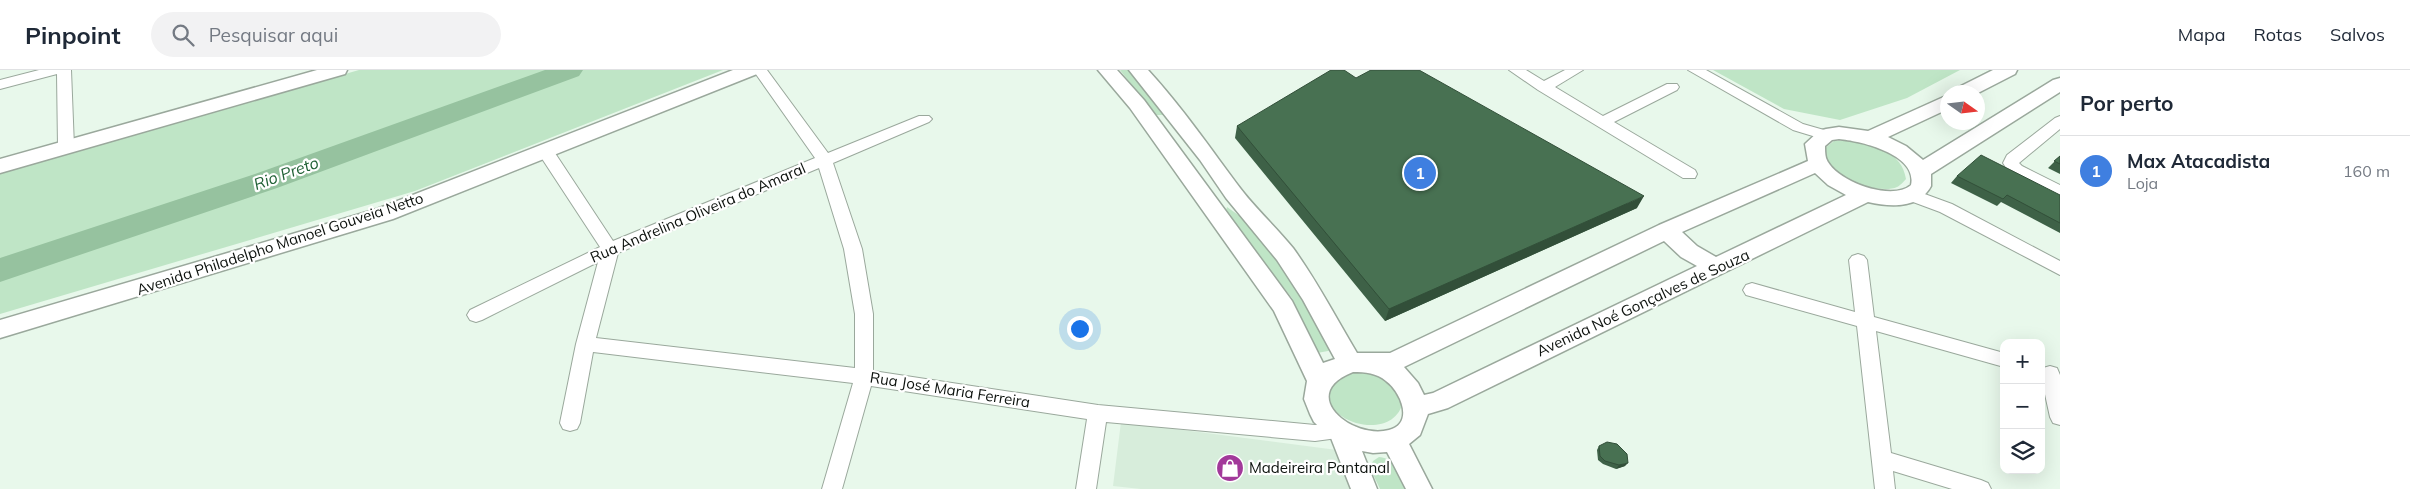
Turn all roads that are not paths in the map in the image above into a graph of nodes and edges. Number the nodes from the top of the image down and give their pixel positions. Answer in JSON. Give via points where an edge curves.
{"nodes":[{"id":1,"x":55,"y":70,"type":"edge"},
{"id":2,"x":64,"y":70,"type":"edge"},
{"id":3,"x":337,"y":70,"type":"edge"},
{"id":4,"x":750,"y":70,"type":"edge"},
{"id":5,"x":760,"y":70,"type":"edge"},
{"id":6,"x":1106,"y":70,"type":"edge"},
{"id":7,"x":1138,"y":70,"type":"edge"},
{"id":8,"x":1516,"y":70,"type":"edge"},
{"id":9,"x":1576,"y":70,"type":"edge"},
{"id":10,"x":1695,"y":70,"type":"edge"},
{"id":11,"x":2008,"y":70,"type":"edge"},
{"id":12,"x":2060,"y":84,"type":"edge"},
{"id":13,"x":0,"y":85,"type":"edge"},
{"id":14,"x":1978,"y":85,"type":"edge"},
{"id":15,"x":1672,"y":86,"type":"dead end"},
{"id":16,"x":1543,"y":87,"type":"junction"},
{"id":17,"x":1940,"y":105,"type":"edge"},
{"id":18,"x":1145,"y":116,"type":"junction"},
{"id":19,"x":924,"y":118,"type":"dead end"},
{"id":20,"x":2060,"y":121,"type":"edge"},
{"id":21,"x":1602,"y":122,"type":"junction"},
{"id":22,"x":1871,"y":138,"type":"junction"},
{"id":23,"x":1194,"y":141,"type":"junction"},
{"id":24,"x":66,"y":147,"type":"junction"},
{"id":25,"x":1819,"y":148,"type":"junction"},
{"id":26,"x":545,"y":151,"type":"junction"},
{"id":27,"x":824,"y":159,"type":"junction"},
{"id":28,"x":0,"y":166,"type":"edge"},
{"id":29,"x":1187,"y":174,"type":"junction"},
{"id":30,"x":1689,"y":174,"type":"dead end"},
{"id":31,"x":1918,"y":184,"type":"junction"},
{"id":32,"x":2060,"y":192,"type":"edge"},
{"id":33,"x":1233,"y":193,"type":"junction"},
{"id":34,"x":1866,"y":194,"type":"junction"},
{"id":35,"x":1667,"y":230,"type":"junction"},
{"id":36,"x":610,"y":249,"type":"junction"},
{"id":37,"x":1858,"y":260,"type":"dead end"},
{"id":38,"x":1716,"y":267,"type":"junction"},
{"id":39,"x":2060,"y":268,"type":"edge"},
{"id":40,"x":1752,"y":290,"type":"dead end"},
{"id":41,"x":476,"y":315,"type":"dead end"},
{"id":42,"x":1865,"y":322,"type":"junction"},
{"id":43,"x":0,"y":329,"type":"edge"},
{"id":44,"x":585,"y":344,"type":"junction"},
{"id":45,"x":2000,"y":359,"type":"edge"},
{"id":46,"x":1359,"y":363,"type":"junction"},
{"id":47,"x":2050,"y":373,"type":"edge"},
{"id":48,"x":864,"y":377,"type":"junction"},
{"id":49,"x":1319,"y":380,"type":"junction"},
{"id":50,"x":1417,"y":407,"type":"junction"},
{"id":51,"x":1098,"y":413,"type":"junction"},
{"id":52,"x":2060,"y":416,"type":"edge"},
{"id":53,"x":570,"y":423,"type":"dead end"},
{"id":54,"x":1331,"y":430,"type":"junction"},
{"id":55,"x":1394,"y":440,"type":"junction"},
{"id":56,"x":1881,"y":459,"type":"junction"},
{"id":57,"x":832,"y":489,"type":"edge"},
{"id":58,"x":1086,"y":489,"type":"edge"},
{"id":59,"x":1364,"y":489,"type":"edge"},
{"id":60,"x":1419,"y":489,"type":"edge"},
{"id":61,"x":1885,"y":489,"type":"edge"},
{"id":62,"x":1981,"y":489,"type":"edge"}],
"edges":[{"from":1,"to":13,"type":"street"},
{"from":2,"to":24,"type":"street"},
{"from":3,"to":24,"type":"main road"},
{"from":4,"to":26,"type":"main road","name":"Avenida Philadelpho Manoel Gouveia Netto"},
{"from":5,"to":27,"type":"street"},
{"from":6,"to":18,"type":"main road"},
{"from":7,"to":23,"type":"main road"},
{"from":8,"to":16,"type":"street"},
{"from":9,"to":16,"type":"street"},
{"from":10,"to":25,"type":"street","via":[[1798,127]]},
{"from":11,"to":14,"type":"main road"},
{"from":12,"to":31,"type":"main road"},
{"from":15,"to":21,"type":"street"},
{"from":16,"to":21,"type":"street"},
{"from":17,"to":22,"type":"main road"},
{"from":18,"to":23,"type":"main road","via":[[1169,124]]},
{"from":18,"to":29,"type":"main road"},
{"from":19,"to":27,"type":"street","name":"Rua Andrelina Oliveira do Amaral"},
{"from":20,"to":32,"type":"street","via":[[2011,163],[2016,170]]},
{"from":21,"to":30,"type":"street"},
{"from":22,"to":25,"type":"main road","via":[[1839,133]]},
{"from":22,"to":31,"type":"main road","via":[[1892,146],[1909,158]]},
{"from":23,"to":33,"type":"main road"},
{"from":24,"to":28,"type":"main road"},
{"from":25,"to":34,"type":"main road","via":[[1835,180]]},
{"from":25,"to":35,"type":"main road"},
{"from":26,"to":36,"type":"street"},
{"from":26,"to":43,"type":"main road","name":"Avenida Philadelpho Manoel Gouveia Netto","via":[[385,214]]},
{"from":27,"to":36,"type":"street","name":"Rua Andrelina Oliveira do Amaral"},
{"from":27,"to":48,"type":"street","via":[[853,249],[864,314]]},
{"from":29,"to":33,"type":"main road","via":[[1215,193]]},
{"from":29,"to":49,"type":"main road","via":[[1284,307]]},
{"from":31,"to":34,"type":"main road","via":[[1883,198]]},
{"from":31,"to":39,"type":"street","via":[[1946,208]]},
{"from":33,"to":46,"type":"main road","via":[[1285,254]]},
{"from":34,"to":38,"type":"main road","name":"Avenida Noé Gonçalves de Souza"},
{"from":35,"to":38,"type":"main road","via":[[1694,256]]},
{"from":35,"to":46,"type":"main road","via":[[1392,362]]},
{"from":36,"to":41,"type":"street","name":"Rua Andrelina Oliveira do Amaral"},
{"from":36,"to":44,"type":"street"},
{"from":37,"to":42,"type":"street"},
{"from":38,"to":50,"type":"main road","name":"Avenida Noé Gonçalves de Souza","via":[[1439,401]]},
{"from":40,"to":42,"type":"street"},
{"from":42,"to":45,"type":"street"},
{"from":42,"to":56,"type":"street"},
{"from":44,"to":48,"type":"street","name":"Rua José Maria Ferreira"},
{"from":44,"to":53,"type":"street"},
{"from":46,"to":49,"type":"main road","via":[[1332,367]]},
{"from":46,"to":50,"type":"main road","via":[[1385,369],[1404,382],[1411,390]]},
{"from":47,"to":52,"type":"street"},
{"from":48,"to":51,"type":"street","name":"Rua José Maria Ferreira"},
{"from":48,"to":57,"type":"street"},
{"from":49,"to":54,"type":"main road","via":[[1318,407]]},
{"from":50,"to":55,"type":"main road","via":[[1410,429]]},
{"from":51,"to":54,"type":"street","name":"Rua José Maria Ferreira"},
{"from":51,"to":58,"type":"street"},
{"from":54,"to":55,"type":"main road","via":[[1366,442]]},
{"from":54,"to":59,"type":"main road"},
{"from":55,"to":60,"type":"main road"},
{"from":56,"to":61,"type":"street"},
{"from":56,"to":62,"type":"street"}]}
